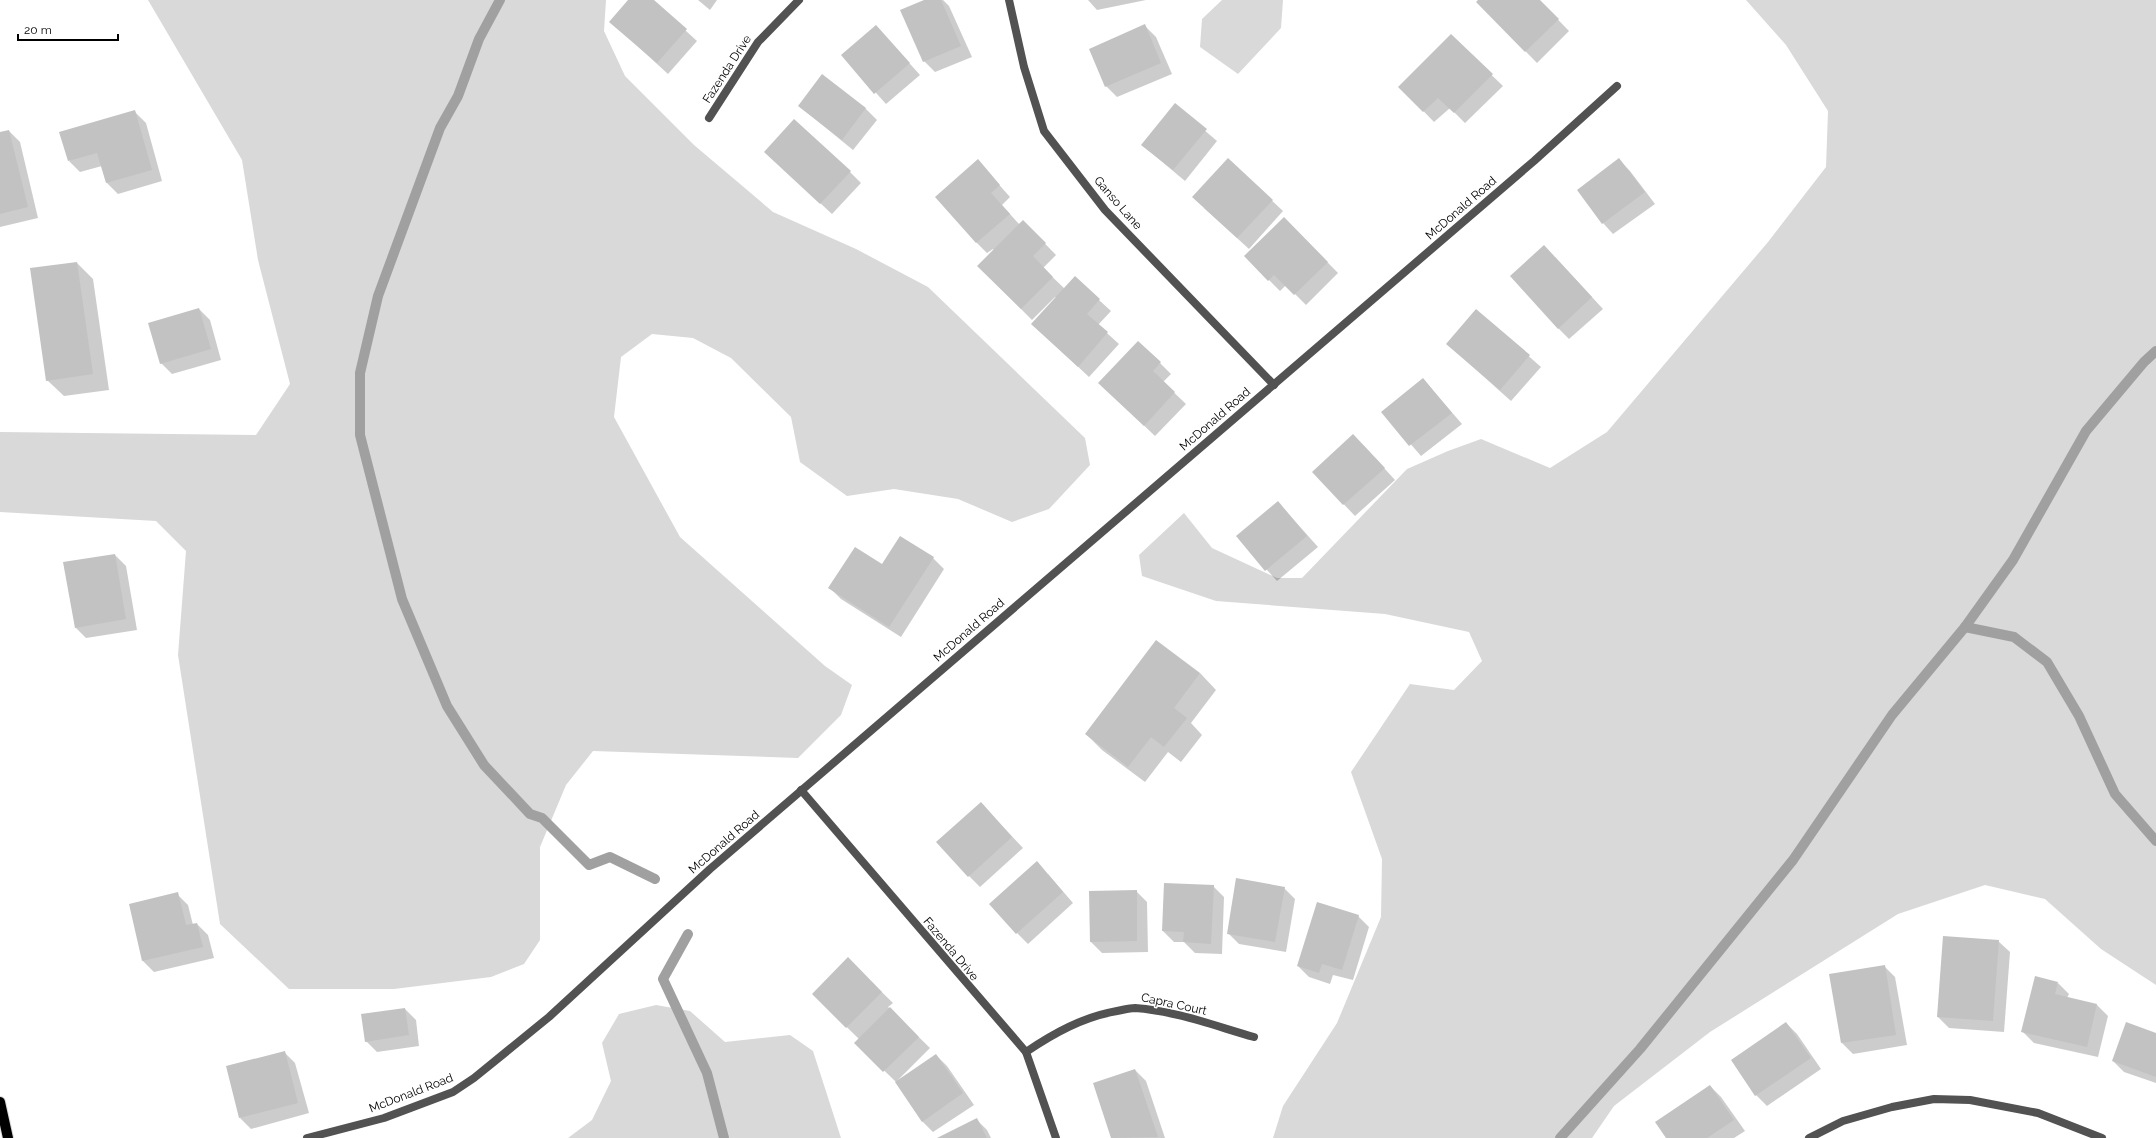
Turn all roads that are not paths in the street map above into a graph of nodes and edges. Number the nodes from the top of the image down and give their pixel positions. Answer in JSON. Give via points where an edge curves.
{"nodes":[{"id":1,"x":799,"y":0,"type":"edge"},
{"id":2,"x":1009,"y":0,"type":"edge"},
{"id":3,"x":1617,"y":86,"type":"dead end"},
{"id":4,"x":710,"y":118,"type":"dead end"},
{"id":5,"x":1274,"y":385,"type":"junction"},
{"id":6,"x":801,"y":790,"type":"junction"},
{"id":7,"x":1254,"y":1038,"type":"dead end"},
{"id":8,"x":1026,"y":1052,"type":"junction"},
{"id":9,"x":0,"y":1102,"type":"edge"},
{"id":10,"x":8,"y":1138,"type":"edge"},
{"id":11,"x":307,"y":1138,"type":"edge"},
{"id":12,"x":1056,"y":1138,"type":"edge"},
{"id":13,"x":1809,"y":1138,"type":"edge"},
{"id":14,"x":2102,"y":1138,"type":"edge"}],
"edges":[{"from":1,"to":4,"type":"street","name":"Fazenda Drive","via":[[758,42]]},
{"from":2,"to":5,"type":"street","name":"Ganso Lane","via":[[1024,67],[1044,131],[1105,210]]},
{"from":3,"to":5,"type":"street","name":"McDonald Road"},
{"from":5,"to":6,"type":"street","name":"McDonald Road"},
{"from":6,"to":8,"type":"street","name":"Fazenda Drive"},
{"from":6,"to":11,"type":"street","name":"McDonald Road","via":[[710,869],[549,1017],[474,1078],[453,1092],[384,1118]]},
{"from":7,"to":8,"type":"street","name":"Capra Court","via":[[1189,1017],[1134,1008],[1082,1020]]},
{"from":8,"to":12,"type":"street","name":"Fazenda Drive"},
{"from":9,"to":10,"type":"main road"},
{"from":13,"to":14,"type":"street","via":[[1842,1121],[1934,1099],[1970,1100],[2038,1113]]}]}
